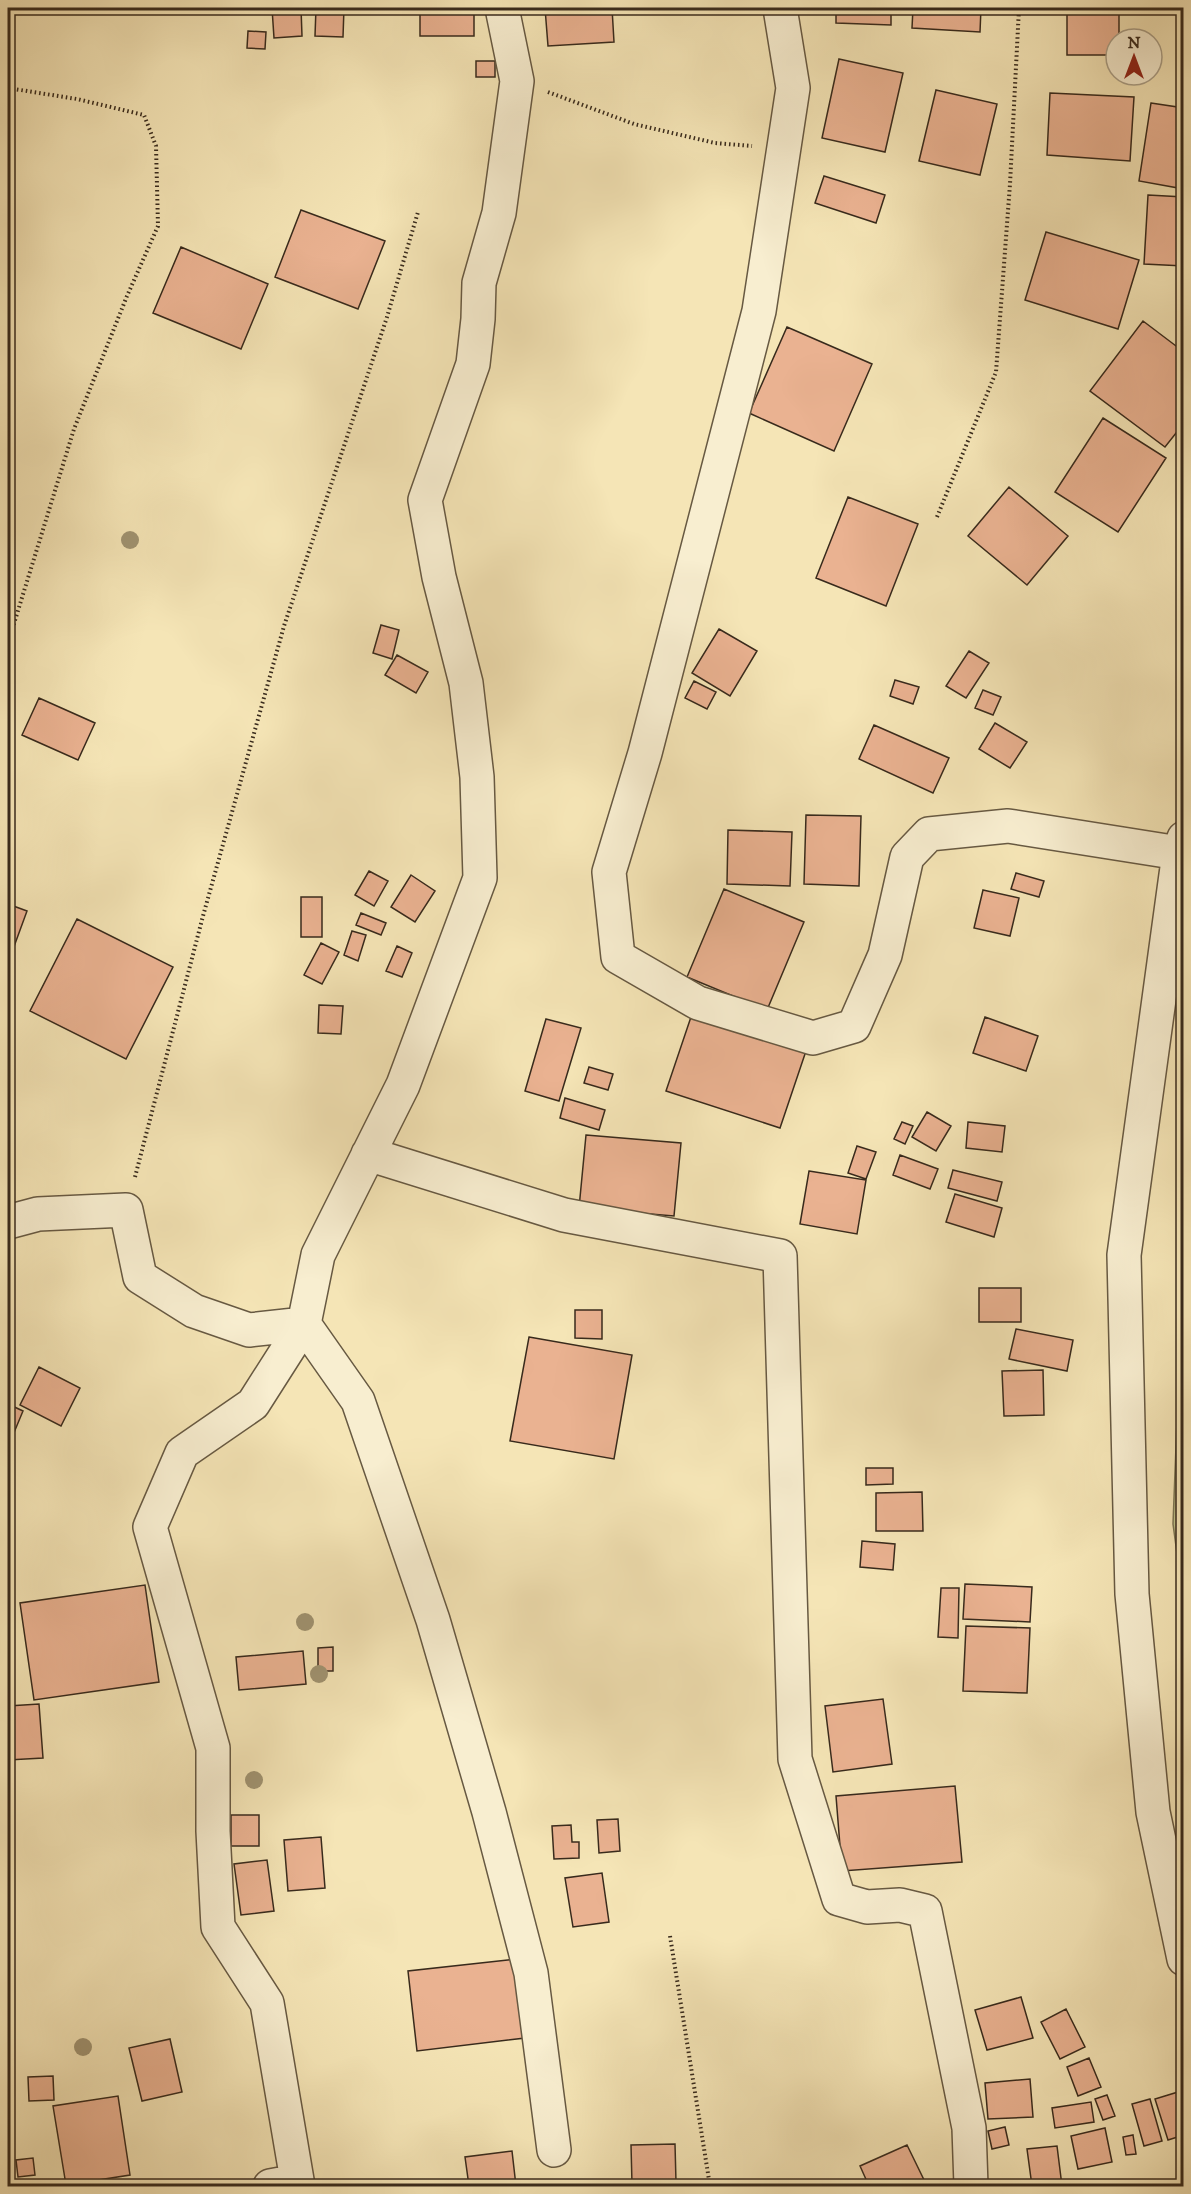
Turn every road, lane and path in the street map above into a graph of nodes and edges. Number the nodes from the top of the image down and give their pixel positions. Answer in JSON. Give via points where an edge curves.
{"nodes":[{"id":1,"x":502,"y":8,"type":"edge"},
{"id":2,"x":780,"y":8,"type":"edge"},
{"id":3,"x":1019,"y":8,"type":"edge"},
{"id":4,"x":517,"y":81,"type":"junction"},
{"id":5,"x":8,"y":88,"type":"edge"},
{"id":6,"x":784,"y":149,"type":"junction"},
{"id":7,"x":418,"y":212,"type":"dead end"},
{"id":8,"x":937,"y":517,"type":"dead end"},
{"id":9,"x":8,"y":643,"type":"edge"},
{"id":10,"x":1181,"y":846,"type":"edge"},
{"id":11,"x":368,"y":1154,"type":"junction"},
{"id":12,"x":126,"y":1210,"type":"junction"},
{"id":13,"x":8,"y":1222,"type":"edge"},
{"id":14,"x":304,"y":1324,"type":"junction"},
{"id":15,"x":670,"y":1936,"type":"dead end"},
{"id":16,"x":1184,"y":1959,"type":"edge"},
{"id":17,"x":554,"y":2150,"type":"dead end"},
{"id":18,"x":288,"y":2185,"type":"edge"},
{"id":19,"x":710,"y":2187,"type":"edge"},
{"id":20,"x":971,"y":2187,"type":"edge"}],
"edges":[{"from":1,"to":4,"type":"street"},
{"from":2,"to":6,"type":"street","via":[[793,88]]},
{"from":3,"to":8,"type":"path","via":[[996,372]]},
{"from":4,"to":6,"type":"path","via":[[634,124],[715,143]]},
{"from":4,"to":11,"type":"street","via":[[499,213],[479,283],[472,364],[425,500],[439,578],[466,683],[477,777],[480,878],[403,1085]]},
{"from":5,"to":9,"type":"path","via":[[77,99],[144,116],[156,146],[158,226],[74,429]]},
{"from":6,"to":10,"type":"street","via":[[759,311],[645,753],[609,872],[618,957],[698,1003],[813,1038],[854,1026],[885,955],[907,857],[929,834],[1008,826]]},
{"from":7,"to":12,"type":"path","via":[[284,626]]},
{"from":10,"to":16,"type":"street","via":[[1124,1255],[1132,1594],[1153,1812]]},
{"from":11,"to":14,"type":"street","via":[[318,1255]]},
{"from":11,"to":20,"type":"street","via":[[564,1215],[780,1256],[795,1759],[839,1899],[867,1907],[900,1905],[925,1911],[969,2128]]},
{"from":12,"to":13,"type":"street","via":[[38,1214]]},
{"from":12,"to":14,"type":"street","via":[[140,1277],[194,1311],[249,1330]]},
{"from":14,"to":17,"type":"street","via":[[358,1401],[433,1620],[531,1973]]},
{"from":14,"to":18,"type":"street","via":[[253,1404],[182,1453],[150,1527],[213,1748],[218,1927],[267,2003]]},
{"from":15,"to":19,"type":"path"}]}
